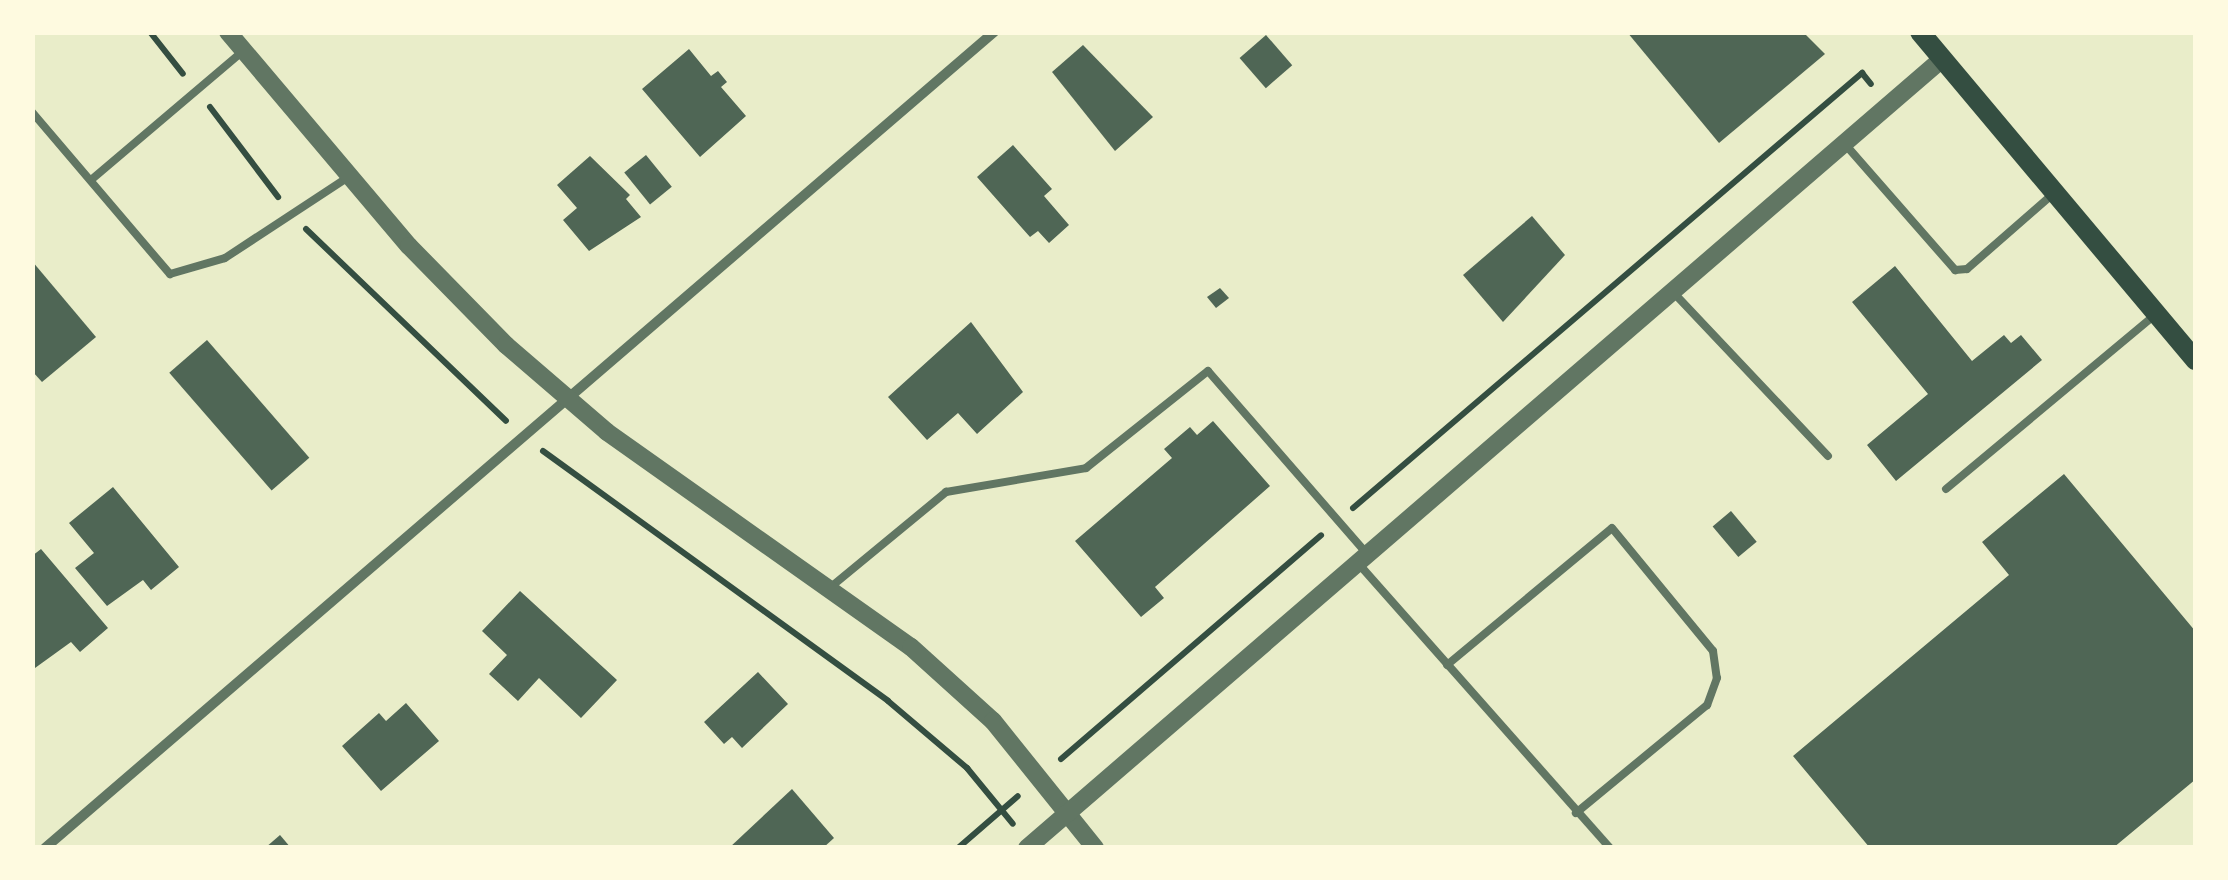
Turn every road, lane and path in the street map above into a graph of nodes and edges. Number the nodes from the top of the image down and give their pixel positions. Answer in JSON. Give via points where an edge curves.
{"nodes":[{"id":1,"x":150,"y":32,"type":"edge"},
{"id":2,"x":228,"y":32,"type":"edge"},
{"id":3,"x":994,"y":32,"type":"edge"},
{"id":4,"x":1920,"y":32,"type":"edge"},
{"id":5,"x":244,"y":52,"type":"junction"},
{"id":6,"x":1942,"y":59,"type":"junction"},
{"id":7,"x":198,"y":92,"type":"junction"},
{"id":8,"x":1889,"y":105,"type":"junction"},
{"id":9,"x":32,"y":112,"type":"edge"},
{"id":10,"x":1844,"y":143,"type":"junction"},
{"id":11,"x":349,"y":177,"type":"junction"},
{"id":12,"x":91,"y":180,"type":"junction"},
{"id":13,"x":2054,"y":193,"type":"junction"},
{"id":14,"x":293,"y":214,"type":"junction"},
{"id":15,"x":1672,"y":290,"type":"junction"},
{"id":16,"x":2156,"y":314,"type":"junction"},
{"id":17,"x":2196,"y":361,"type":"edge"},
{"id":18,"x":566,"y":400,"type":"junction"},
{"id":19,"x":524,"y":438,"type":"junction"},
{"id":20,"x":1828,"y":456,"type":"dead end"},
{"id":21,"x":1946,"y":489,"type":"dead end"},
{"id":22,"x":1338,"y":520,"type":"junction"},
{"id":23,"x":1362,"y":558,"type":"junction"},
{"id":24,"x":832,"y":586,"type":"junction"},
{"id":25,"x":1448,"y":665,"type":"junction"},
{"id":26,"x":1040,"y":778,"type":"junction"},
{"id":27,"x":1001,"y":810,"type":"junction"},
{"id":28,"x":1068,"y":812,"type":"junction"},
{"id":29,"x":1576,"y":813,"type":"junction"},
{"id":30,"x":45,"y":848,"type":"edge"},
{"id":31,"x":958,"y":848,"type":"edge"},
{"id":32,"x":1028,"y":848,"type":"edge"},
{"id":33,"x":1095,"y":848,"type":"edge"},
{"id":34,"x":1610,"y":848,"type":"edge"}],
"edges":[{"from":1,"to":7,"type":"path"},
{"from":2,"to":5,"type":"street"},
{"from":3,"to":18,"type":"street"},
{"from":4,"to":6,"type":"main road"},
{"from":5,"to":7,"type":"lane"},
{"from":5,"to":11,"type":"street"},
{"from":6,"to":8,"type":"street"},
{"from":6,"to":13,"type":"main road"},
{"from":7,"to":12,"type":"lane"},
{"from":7,"to":14,"type":"path"},
{"from":8,"to":10,"type":"street"},
{"from":8,"to":22,"type":"path","via":[[1862,74]]},
{"from":9,"to":12,"type":"lane"},
{"from":10,"to":13,"type":"lane","via":[[1955,270],[1967,269]]},
{"from":10,"to":15,"type":"street"},
{"from":11,"to":14,"type":"lane"},
{"from":11,"to":18,"type":"street","via":[[448,290]]},
{"from":12,"to":14,"type":"lane","via":[[170,274],[224,258]]},
{"from":13,"to":16,"type":"main road"},
{"from":14,"to":19,"type":"path"},
{"from":15,"to":20,"type":"lane"},
{"from":15,"to":23,"type":"street"},
{"from":16,"to":17,"type":"main road"},
{"from":16,"to":21,"type":"lane"},
{"from":18,"to":19,"type":"street"},
{"from":18,"to":24,"type":"street"},
{"from":19,"to":27,"type":"path","via":[[888,701],[967,768]]},
{"from":19,"to":30,"type":"street"},
{"from":22,"to":23,"type":"lane"},
{"from":22,"to":24,"type":"lane","via":[[1208,370],[1086,468],[946,492]]},
{"from":22,"to":26,"type":"path"},
{"from":23,"to":25,"type":"lane"},
{"from":23,"to":28,"type":"street"},
{"from":24,"to":26,"type":"street","via":[[968,698]]},
{"from":25,"to":29,"type":"lane"},
{"from":25,"to":29,"type":"lane","via":[[1612,528],[1713,652],[1718,678],[1707,705]]},
{"from":26,"to":27,"type":"path"},
{"from":26,"to":28,"type":"street"},
{"from":27,"to":31,"type":"path"},
{"from":28,"to":32,"type":"street"},
{"from":28,"to":33,"type":"street"},
{"from":29,"to":34,"type":"lane"}]}
